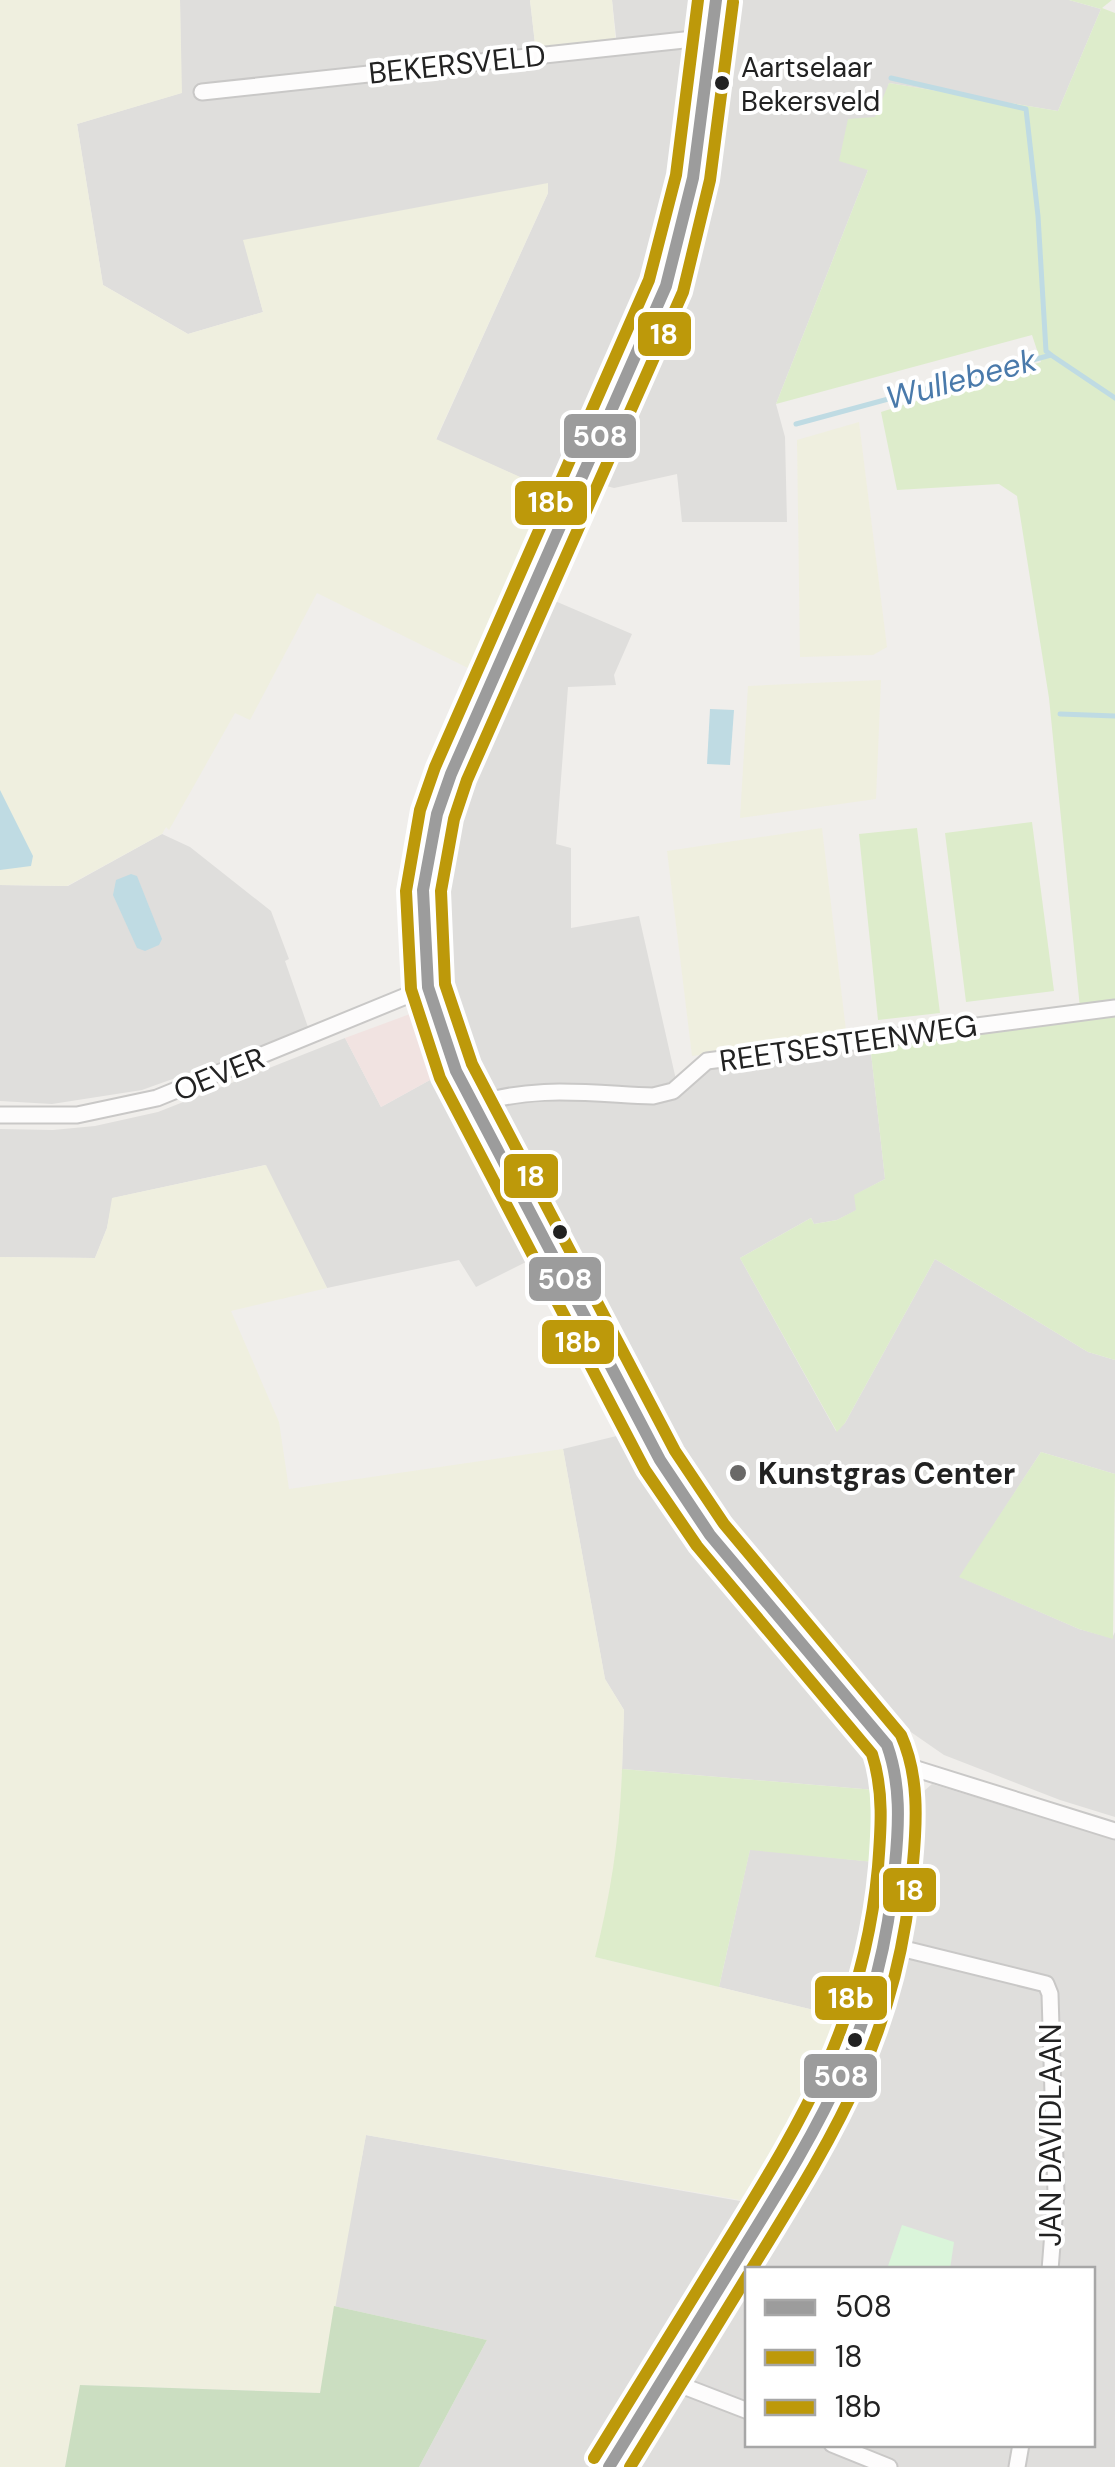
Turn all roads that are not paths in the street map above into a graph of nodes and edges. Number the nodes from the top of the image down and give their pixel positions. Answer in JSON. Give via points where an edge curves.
{"nodes":[{"id":1,"x":716,"y":0,"type":"edge"},
{"id":2,"x":712,"y":37,"type":"junction"},
{"id":3,"x":202,"y":92,"type":"dead end"},
{"id":4,"x":428,"y":988,"type":"junction"},
{"id":5,"x":1115,"y":1008,"type":"edge"},
{"id":6,"x":474,"y":1106,"type":"junction"},
{"id":7,"x":0,"y":1115,"type":"edge"},
{"id":8,"x":894,"y":1762,"type":"junction"},
{"id":9,"x":1115,"y":1831,"type":"edge"},
{"id":10,"x":888,"y":1945,"type":"junction"},
{"id":11,"x":1050,"y":2267,"type":"edge"},
{"id":12,"x":664,"y":2379,"type":"junction"},
{"id":13,"x":745,"y":2411,"type":"edge"},
{"id":14,"x":840,"y":2447,"type":"edge"},
{"id":15,"x":609,"y":2467,"type":"edge"},
{"id":16,"x":890,"y":2467,"type":"edge"}],
"edges":[{"from":1,"to":2,"type":"street"},
{"from":2,"to":3,"type":"street","name":"BEKERSVELD"},
{"from":2,"to":4,"type":"street","via":[[693,178],[666,286],[436,814],[423,890]]},
{"from":4,"to":6,"type":"street"},
{"from":4,"to":7,"type":"street","name":"OEVER","via":[[157,1098],[77,1115]]},
{"from":5,"to":6,"type":"street","name":"REETSESTEENWEG","via":[[707,1061],[673,1090],[653,1096],[526,1093]]},
{"from":6,"to":8,"type":"street","via":[[660,1460],[710,1536],[877,1730]]},
{"from":8,"to":9,"type":"street"},
{"from":8,"to":10,"type":"street","via":[[898,1831]]},
{"from":10,"to":11,"type":"street","name":"JAN DAVIDLAAN","via":[[1046,1984],[1056,2194]]},
{"from":10,"to":12,"type":"street","via":[[836,2092]]},
{"from":12,"to":13,"type":"street"},
{"from":12,"to":15,"type":"street"},
{"from":14,"to":16,"type":"street"}]}
